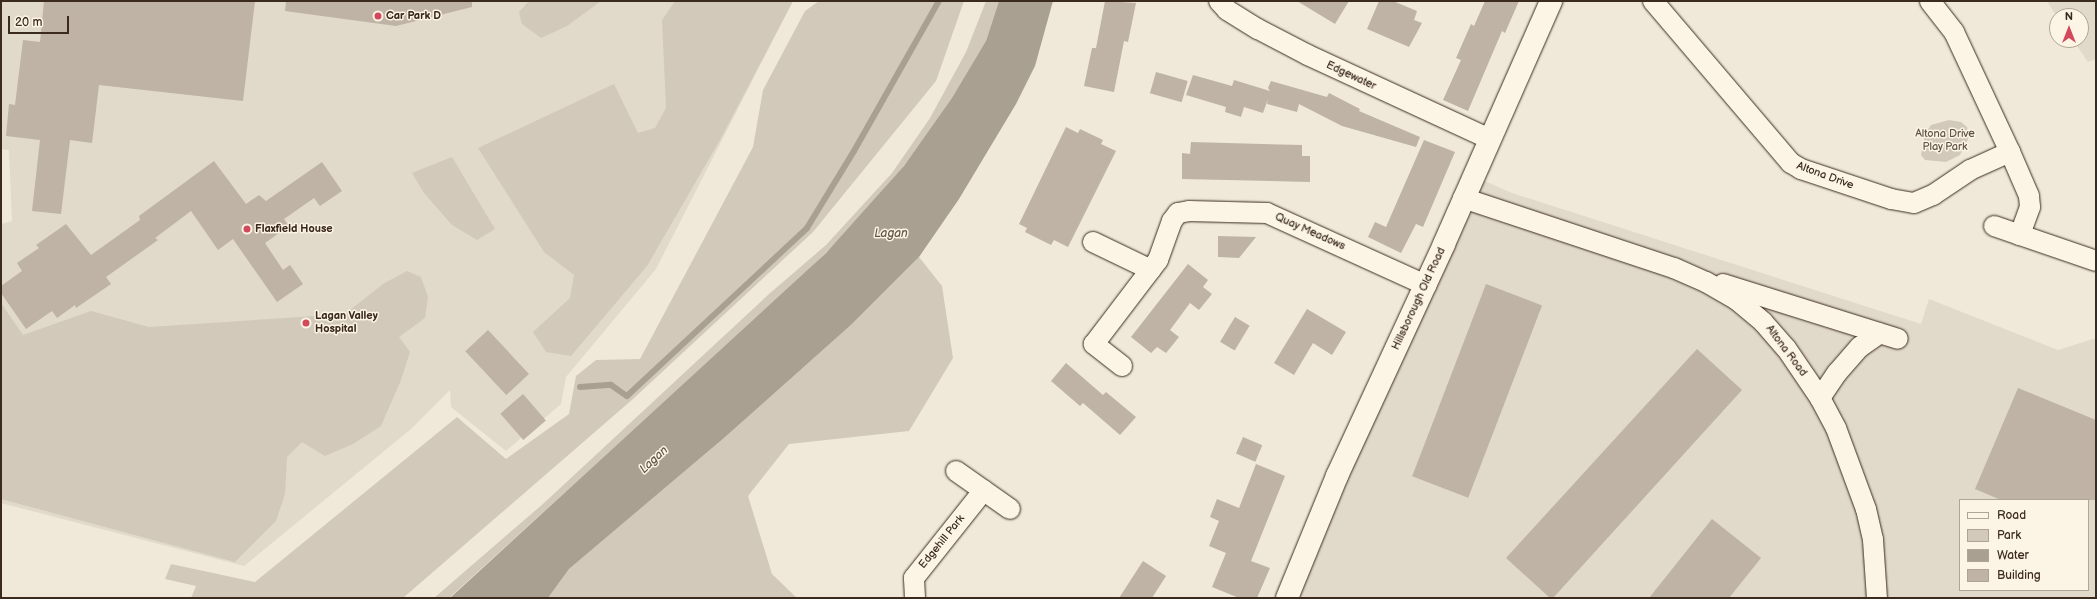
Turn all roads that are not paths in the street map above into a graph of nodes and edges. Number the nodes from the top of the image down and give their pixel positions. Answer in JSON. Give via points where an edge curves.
{"nodes":[{"id":1,"x":1219,"y":1,"type":"edge"},
{"id":2,"x":1551,"y":1,"type":"edge"},
{"id":3,"x":1653,"y":1,"type":"edge"},
{"id":4,"x":1930,"y":1,"type":"edge"},
{"id":5,"x":1490,"y":139,"type":"junction"},
{"id":6,"x":2010,"y":152,"type":"junction"},
{"id":7,"x":1463,"y":198,"type":"junction"},
{"id":8,"x":1994,"y":226,"type":"dead end"},
{"id":9,"x":2020,"y":235,"type":"junction"},
{"id":10,"x":1093,"y":242,"type":"dead end"},
{"id":11,"x":2096,"y":261,"type":"edge"},
{"id":12,"x":1674,"y":268,"type":"junction"},
{"id":13,"x":1151,"y":270,"type":"junction"},
{"id":14,"x":1426,"y":285,"type":"junction"},
{"id":15,"x":1122,"y":366,"type":"dead end"},
{"id":16,"x":1820,"y":398,"type":"junction"},
{"id":17,"x":956,"y":471,"type":"dead end"},
{"id":18,"x":984,"y":490,"type":"junction"},
{"id":19,"x":1010,"y":509,"type":"dead end"},
{"id":20,"x":915,"y":598,"type":"edge"},
{"id":21,"x":1286,"y":598,"type":"edge"},
{"id":22,"x":1877,"y":598,"type":"edge"}],
"edges":[{"from":1,"to":5,"type":"street","name":"Edgewater","via":[[1227,10],[1258,29],[1308,55]]},
{"from":2,"to":5,"type":"street","name":"Hillsborough Old Road"},
{"from":3,"to":6,"type":"street","name":"Altona Drive","via":[[1782,155],[1801,169],[1891,199],[1914,203],[1933,195],[1970,170]]},
{"from":4,"to":6,"type":"street","via":[[1954,32]]},
{"from":5,"to":7,"type":"street","name":"Hillsborough Old Road"},
{"from":6,"to":9,"type":"street","via":[[2029,196],[2030,207]]},
{"from":7,"to":12,"type":"street","name":"Altona Road"},
{"from":7,"to":14,"type":"street","name":"Hillsborough Old Road"},
{"from":8,"to":9,"type":"street"},
{"from":9,"to":11,"type":"street"},
{"from":10,"to":13,"type":"street"},
{"from":12,"to":16,"type":"street","name":"Altona Road","via":[[1706,282],[1737,300],[1763,322],[1786,348]]},
{"from":12,"to":16,"type":"street","via":[[1889,336],[1860,347],[1837,372]]},
{"from":13,"to":14,"type":"street","name":"Quay Meadows","via":[[1164,249],[1172,221],[1178,214],[1189,211],[1267,213]]},
{"from":13,"to":15,"type":"street","name":"Quay Meadows","via":[[1094,344]]},
{"from":14,"to":21,"type":"street","name":"Hillsborough Old Road","via":[[1337,476]]},
{"from":16,"to":22,"type":"street","name":"Altona Road","via":[[1836,428],[1866,509],[1873,540]]},
{"from":17,"to":18,"type":"street"},
{"from":18,"to":19,"type":"street"},
{"from":18,"to":20,"type":"street","name":"Edgehill Park","via":[[914,578]]}]}
